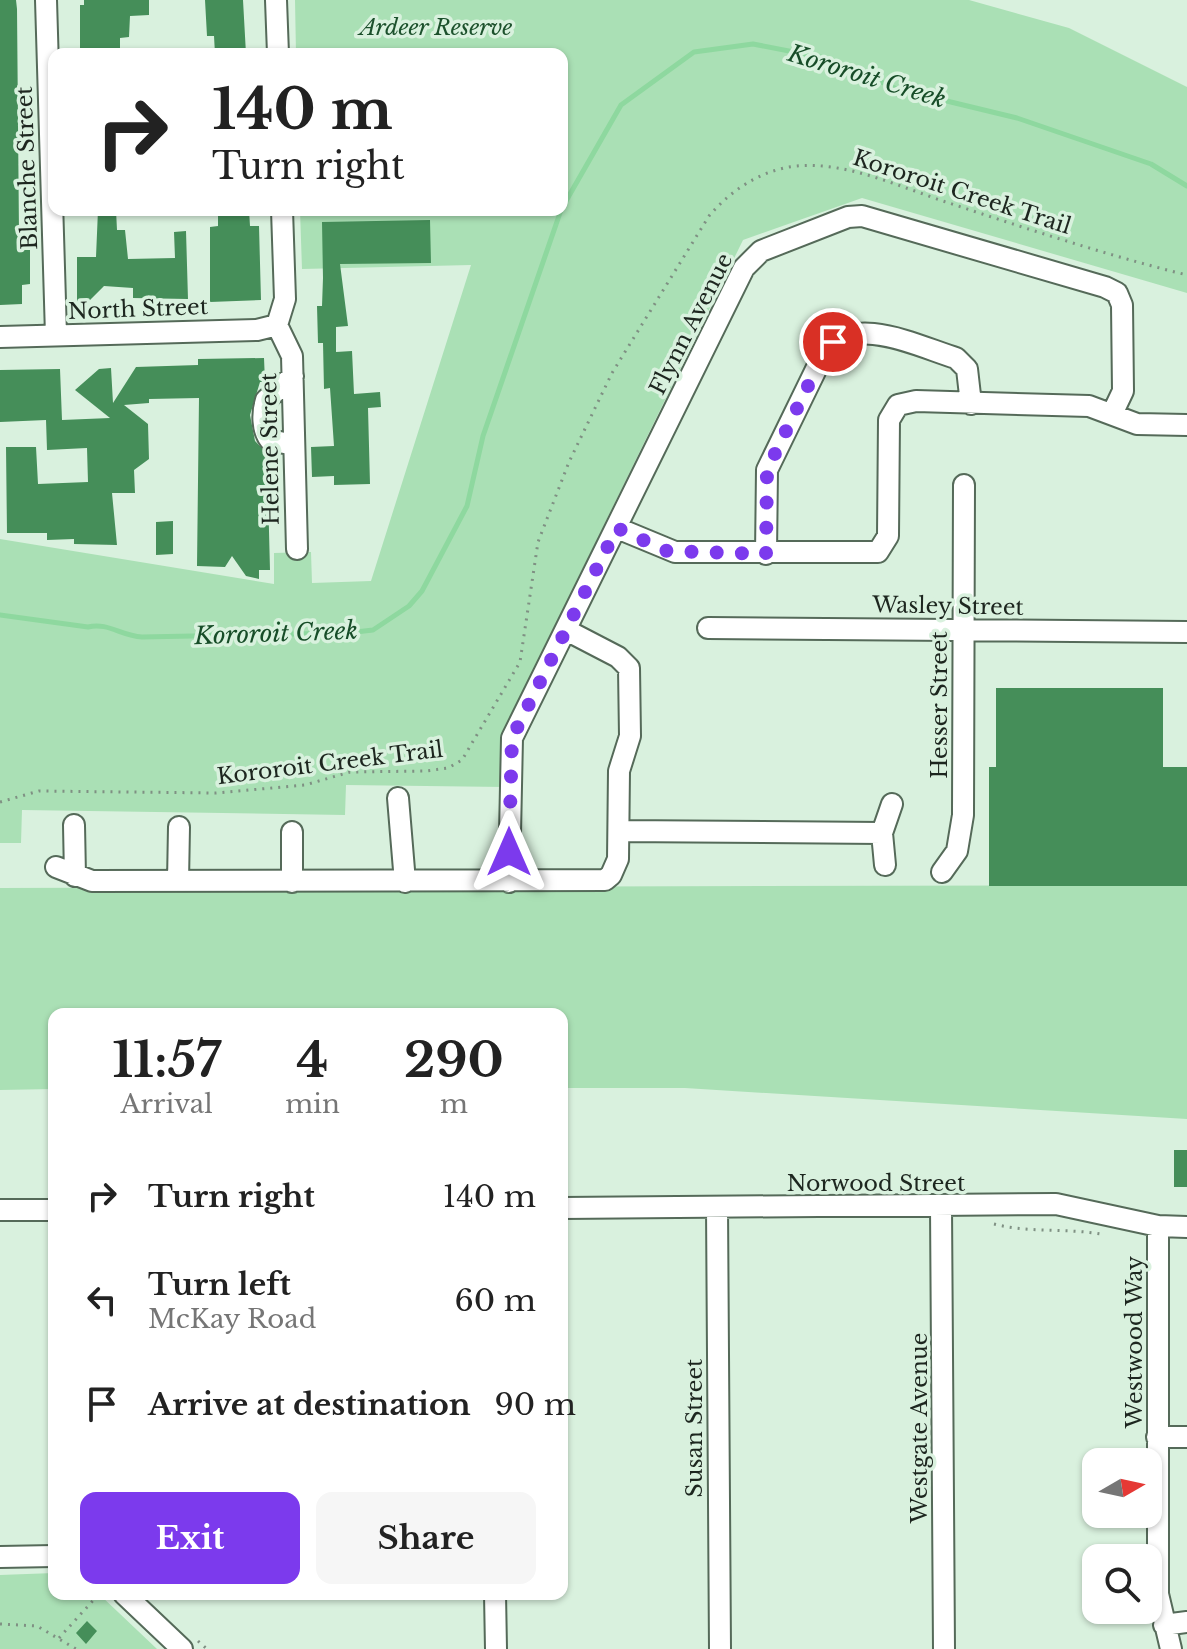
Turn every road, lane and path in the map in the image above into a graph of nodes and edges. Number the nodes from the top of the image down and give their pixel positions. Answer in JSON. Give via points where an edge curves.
{"nodes":[{"id":1,"x":46,"y":0,"type":"edge"},
{"id":2,"x":276,"y":0,"type":"edge"},
{"id":3,"x":278,"y":48,"type":"edge"},
{"id":4,"x":48,"y":67,"type":"edge"},
{"id":5,"x":52,"y":216,"type":"edge"},
{"id":6,"x":282,"y":216,"type":"edge"},
{"id":7,"x":1187,"y":275,"type":"edge"},
{"id":8,"x":277,"y":325,"type":"junction"},
{"id":9,"x":56,"y":335,"type":"junction"},
{"id":10,"x":0,"y":337,"type":"edge"},
{"id":11,"x":293,"y":376,"type":"junction"},
{"id":12,"x":971,"y":404,"type":"junction"},
{"id":13,"x":1113,"y":412,"type":"junction"},
{"id":14,"x":1187,"y":425,"type":"edge"},
{"id":15,"x":294,"y":445,"type":"junction"},
{"id":16,"x":964,"y":485,"type":"dead end"},
{"id":17,"x":617,"y":528,"type":"junction"},
{"id":18,"x":297,"y":549,"type":"dead end"},
{"id":19,"x":766,"y":554,"type":"junction"},
{"id":20,"x":708,"y":628,"type":"dead end"},
{"id":21,"x":566,"y":630,"type":"junction"},
{"id":22,"x":964,"y":631,"type":"junction"},
{"id":23,"x":1187,"y":632,"type":"edge"},
{"id":24,"x":398,"y":798,"type":"dead end"},
{"id":25,"x":0,"y":802,"type":"edge"},
{"id":26,"x":892,"y":804,"type":"dead end"},
{"id":27,"x":74,"y":825,"type":"dead end"},
{"id":28,"x":179,"y":827,"type":"dead end"},
{"id":29,"x":619,"y":831,"type":"junction"},
{"id":30,"x":292,"y":832,"type":"dead end"},
{"id":31,"x":882,"y":833,"type":"junction"},
{"id":32,"x":885,"y":865,"type":"dead end"},
{"id":33,"x":56,"y":867,"type":"dead end"},
{"id":34,"x":942,"y":872,"type":"dead end"},
{"id":35,"x":75,"y":876,"type":"junction"},
{"id":36,"x":178,"y":881,"type":"junction"},
{"id":37,"x":292,"y":882,"type":"junction"},
{"id":38,"x":405,"y":882,"type":"junction"},
{"id":39,"x":509,"y":882,"type":"junction"},
{"id":40,"x":717,"y":1207,"type":"junction"},
{"id":41,"x":941,"y":1207,"type":"junction"},
{"id":42,"x":568,"y":1208,"type":"edge"},
{"id":43,"x":0,"y":1210,"type":"edge"},
{"id":44,"x":48,"y":1210,"type":"edge"},
{"id":45,"x":986,"y":1222,"type":"dead end"},
{"id":46,"x":1158,"y":1226,"type":"junction"},
{"id":47,"x":1187,"y":1227,"type":"edge"},
{"id":48,"x":1110,"y":1235,"type":"dead end"},
{"id":49,"x":1157,"y":1437,"type":"junction"},
{"id":50,"x":1187,"y":1437,"type":"edge"},
{"id":51,"x":48,"y":1556,"type":"edge"},
{"id":52,"x":0,"y":1557,"type":"edge"},
{"id":53,"x":94,"y":1600,"type":"edge"},
{"id":54,"x":130,"y":1600,"type":"edge"},
{"id":55,"x":495,"y":1600,"type":"edge"},
{"id":56,"x":1187,"y":1622,"type":"edge"},
{"id":57,"x":0,"y":1624,"type":"edge"},
{"id":58,"x":1164,"y":1625,"type":"junction"},
{"id":59,"x":59,"y":1638,"type":"junction"},
{"id":60,"x":76,"y":1649,"type":"edge"},
{"id":61,"x":182,"y":1649,"type":"edge"},
{"id":62,"x":496,"y":1649,"type":"edge"},
{"id":63,"x":720,"y":1649,"type":"edge"},
{"id":64,"x":944,"y":1649,"type":"edge"},
{"id":65,"x":1171,"y":1649,"type":"edge"}],
"edges":[{"from":1,"to":4,"type":"street","name":"Blanche Street"},
{"from":2,"to":3,"type":"street"},
{"from":5,"to":9,"type":"street","name":"Blanche Street"},
{"from":6,"to":8,"type":"street","via":[[285,299]]},
{"from":7,"to":25,"type":"path","name":"Kororoit Creek Trail","via":[[1107,255],[858,173],[797,166],[769,172],[724,198],[709,216],[612,373],[538,542],[520,662],[462,760],[448,768],[350,772],[305,785],[231,792],[39,791]]},
{"from":8,"to":9,"type":"street","name":"North Street"},
{"from":8,"to":11,"type":"street","name":"Helene Street","via":[[289,345]]},
{"from":9,"to":10,"type":"street","name":"North Street"},
{"from":11,"to":15,"type":"street","name":"Helene Street"},
{"from":11,"to":15,"type":"street","via":[[266,400],[264,415],[270,440]]},
{"from":12,"to":13,"type":"street","via":[[1089,406]]},
{"from":12,"to":19,"type":"street","via":[[898,405],[889,420],[888,536],[878,552]]},
{"from":12,"to":19,"type":"street","via":[[967,369],[956,358],[863,332],[833,342],[770,462]]},
{"from":13,"to":14,"type":"street","via":[[1137,424]]},
{"from":13,"to":17,"type":"street","name":"Flynn Avenue","via":[[1123,391],[1122,305],[1117,293],[862,216],[848,217],[749,259]]},
{"from":15,"to":18,"type":"street","name":"Helene Street"},
{"from":16,"to":22,"type":"street","name":"Hesser Street"},
{"from":17,"to":19,"type":"street","via":[[667,551]]},
{"from":17,"to":21,"type":"street","name":"Flynn Avenue"},
{"from":20,"to":22,"type":"street","name":"Wasley Street"},
{"from":21,"to":29,"type":"street","via":[[629,668],[630,736],[619,771]]},
{"from":21,"to":39,"type":"street","name":"Flynn Avenue","via":[[512,738]]},
{"from":22,"to":23,"type":"street","name":"Wasley Street"},
{"from":22,"to":34,"type":"street","name":"Hesser Street","via":[[961,840]]},
{"from":24,"to":38,"type":"street"},
{"from":26,"to":31,"type":"street"},
{"from":27,"to":35,"type":"street"},
{"from":28,"to":36,"type":"street"},
{"from":29,"to":31,"type":"street"},
{"from":29,"to":39,"type":"street","via":[[616,868],[605,880]]},
{"from":30,"to":37,"type":"street"},
{"from":31,"to":32,"type":"street"},
{"from":33,"to":35,"type":"street"},
{"from":35,"to":36,"type":"street","via":[[92,881]]},
{"from":36,"to":37,"type":"street"},
{"from":37,"to":38,"type":"street"},
{"from":38,"to":39,"type":"street"},
{"from":40,"to":41,"type":"street","name":"Norwood Street"},
{"from":40,"to":42,"type":"street","name":"Norwood Street"},
{"from":40,"to":63,"type":"street","name":"Susan Street"},
{"from":41,"to":46,"type":"street","name":"Norwood Street","via":[[1056,1204]]},
{"from":41,"to":64,"type":"street","name":"Westgate Avenue"},
{"from":43,"to":44,"type":"street"},
{"from":45,"to":48,"type":"path","via":[[1019,1230],[1063,1228]]},
{"from":46,"to":47,"type":"street","name":"Norwood Street"},
{"from":46,"to":49,"type":"street","name":"Westwood Way"},
{"from":49,"to":50,"type":"street"},
{"from":49,"to":58,"type":"street","name":"Westwood Way","via":[[1158,1594]]},
{"from":51,"to":52,"type":"street"},
{"from":53,"to":59,"type":"path"},
{"from":54,"to":61,"type":"street"},
{"from":55,"to":62,"type":"street"},
{"from":56,"to":58,"type":"street"},
{"from":57,"to":59,"type":"path","via":[[37,1626]]},
{"from":58,"to":65,"type":"street","name":"Westwood Way"},
{"from":59,"to":60,"type":"path"}]}
